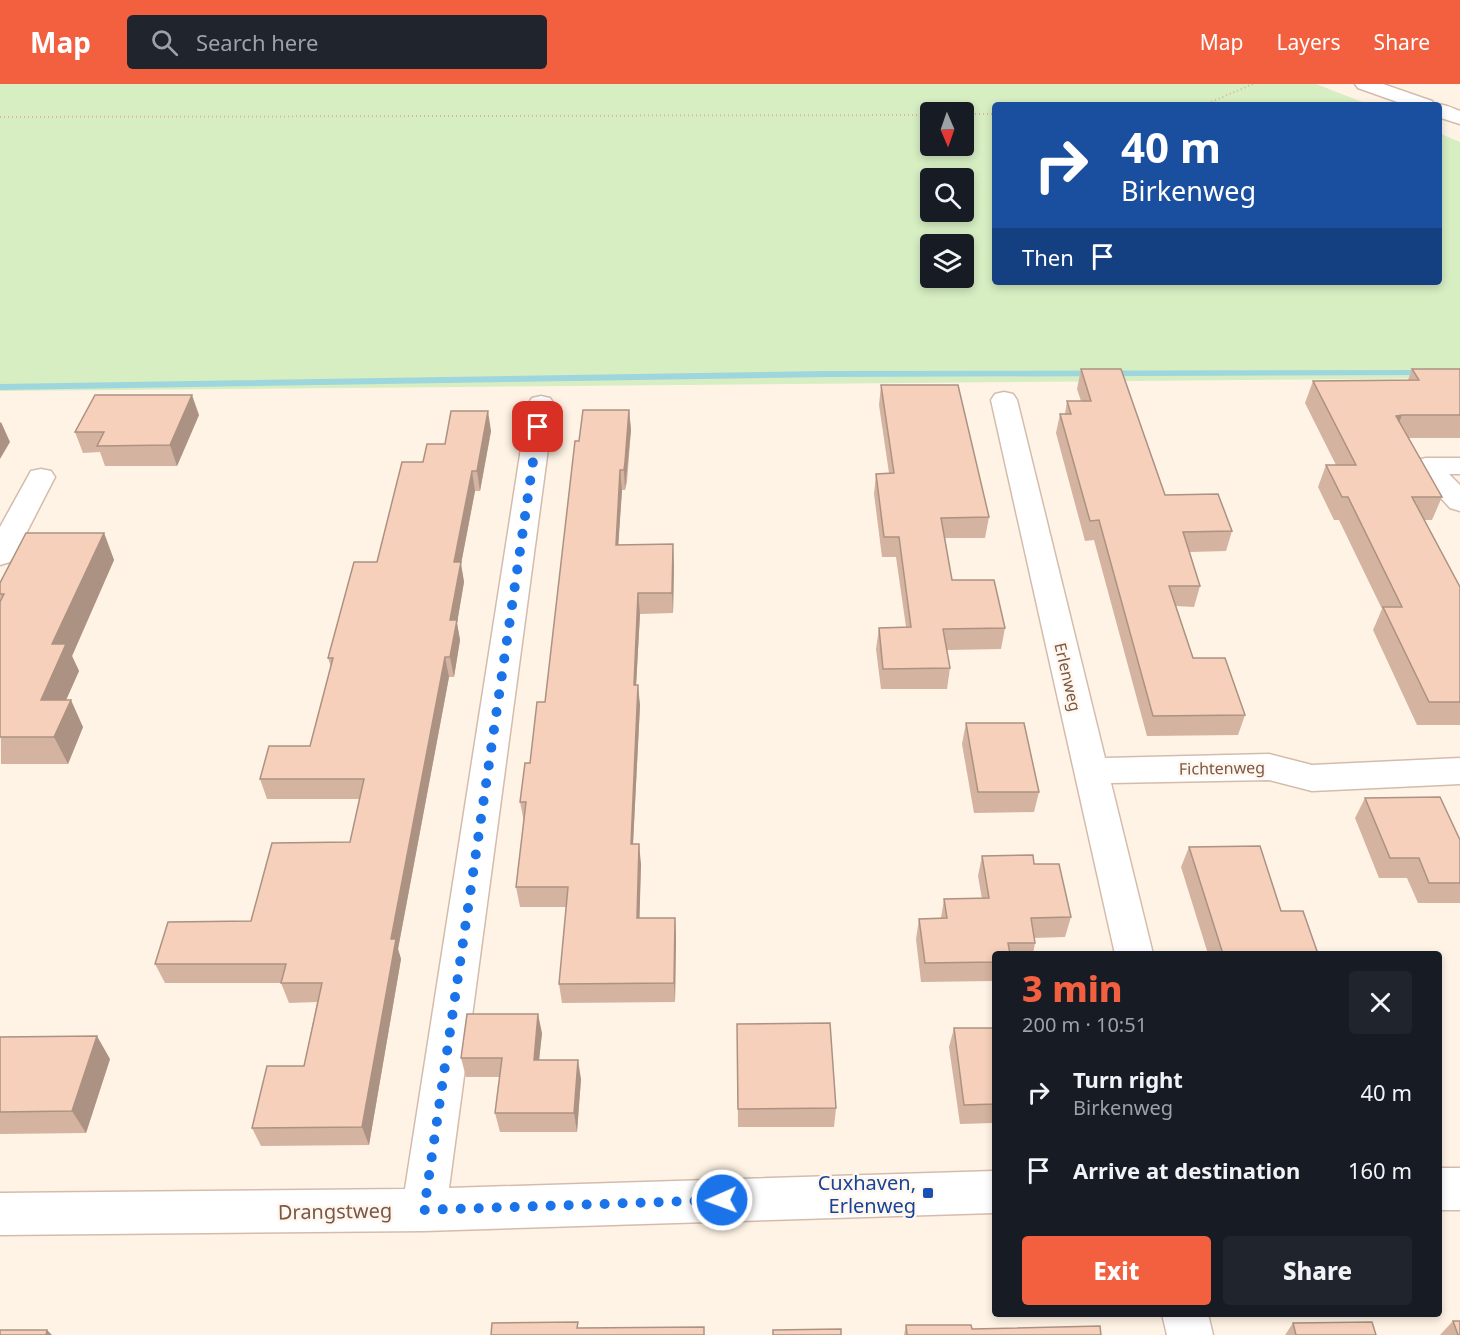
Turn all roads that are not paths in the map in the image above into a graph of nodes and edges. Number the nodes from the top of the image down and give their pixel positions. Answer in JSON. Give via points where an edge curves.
{"nodes":[{"id":1,"x":1365,"y":84,"type":"edge"},
{"id":2,"x":1416,"y":102,"type":"edge"},
{"id":3,"x":1442,"y":111,"type":"edge"},
{"id":4,"x":1460,"y":118,"type":"edge"},
{"id":5,"x":1004,"y":400,"type":"dead end"},
{"id":6,"x":541,"y":404,"type":"dead end"},
{"id":7,"x":1460,"y":466,"type":"edge"},
{"id":8,"x":41,"y":477,"type":"dead end"},
{"id":9,"x":1460,"y":502,"type":"edge"},
{"id":10,"x":0,"y":555,"type":"edge"},
{"id":11,"x":1090,"y":771,"type":"junction"},
{"id":12,"x":1460,"y":771,"type":"edge"},
{"id":13,"x":1133,"y":951,"type":"edge"},
{"id":14,"x":1442,"y":1189,"type":"edge"},
{"id":15,"x":1460,"y":1189,"type":"edge"},
{"id":16,"x":992,"y":1192,"type":"edge"},
{"id":17,"x":424,"y":1210,"type":"junction"},
{"id":18,"x":0,"y":1214,"type":"edge"},
{"id":19,"x":1186,"y":1317,"type":"edge"},
{"id":20,"x":1190,"y":1335,"type":"edge"}],
"edges":[{"from":1,"to":2,"type":"street"},
{"from":3,"to":4,"type":"street"},
{"from":5,"to":11,"type":"street","name":"Erlenweg"},
{"from":6,"to":17,"type":"street"},
{"from":7,"to":9,"type":"street","via":[[1426,466]]},
{"from":8,"to":10,"type":"street"},
{"from":11,"to":12,"type":"street","name":"Fichtenweg","via":[[1269,766],[1312,778]]},
{"from":11,"to":13,"type":"street","name":"Erlenweg"},
{"from":14,"to":15,"type":"street"},
{"from":16,"to":17,"type":"street","name":"Drangstweg"},
{"from":17,"to":18,"type":"street","name":"Drangstweg"},
{"from":19,"to":20,"type":"street"}]}
